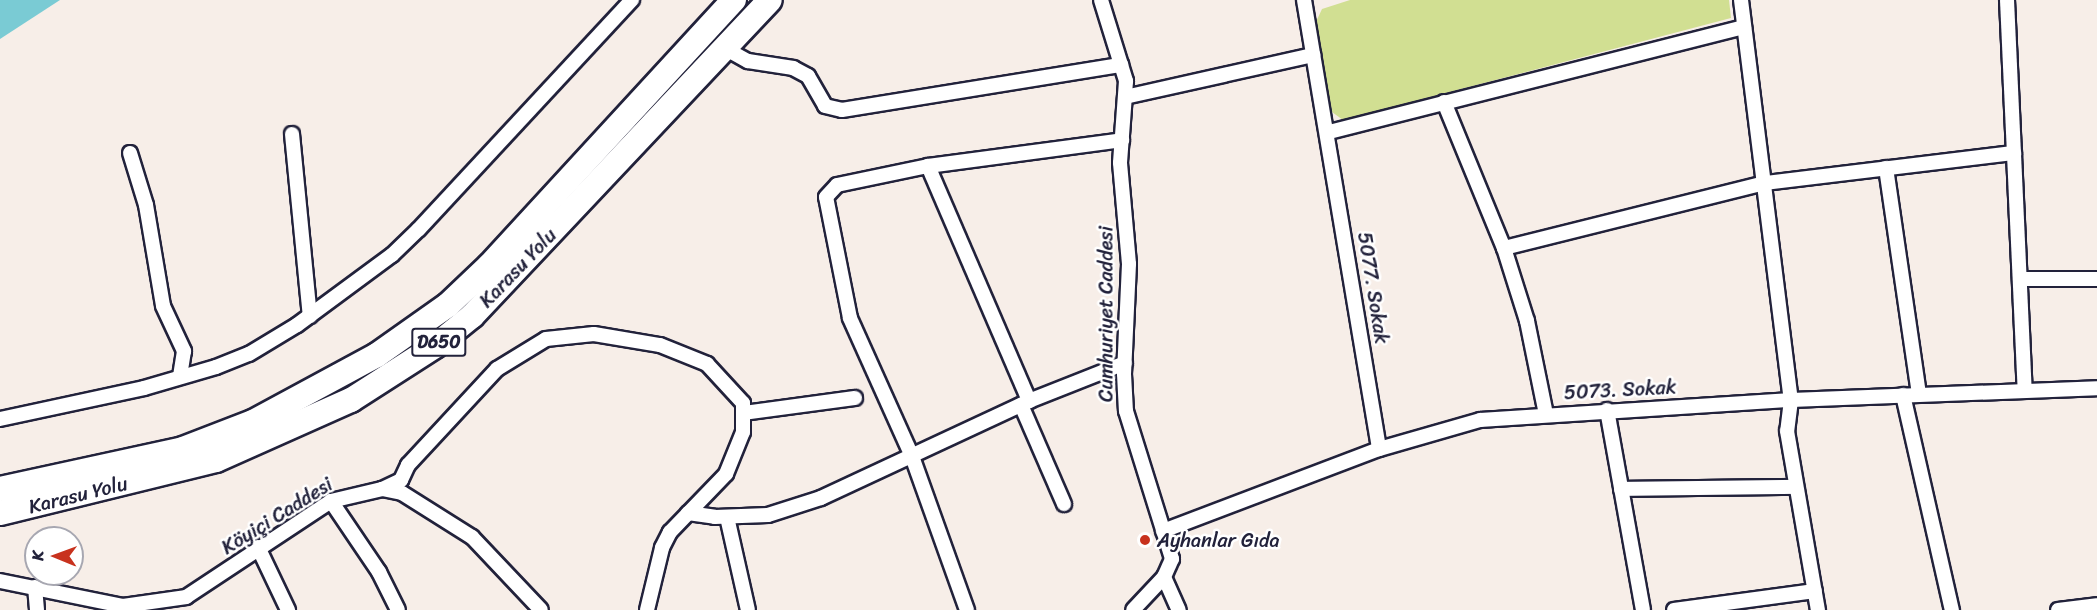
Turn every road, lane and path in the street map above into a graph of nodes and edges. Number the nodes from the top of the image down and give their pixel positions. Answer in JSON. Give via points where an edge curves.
{"nodes":[{"id":1,"x":632,"y":0,"type":"edge"},
{"id":2,"x":734,"y":0,"type":"edge"},
{"id":3,"x":770,"y":0,"type":"edge"},
{"id":4,"x":1101,"y":0,"type":"edge"},
{"id":5,"x":1741,"y":0,"type":"edge"},
{"id":6,"x":2007,"y":0,"type":"edge"},
{"id":7,"x":1309,"y":2,"type":"edge"},
{"id":8,"x":1744,"y":27,"type":"junction"},
{"id":9,"x":726,"y":49,"type":"junction"},
{"id":10,"x":1313,"y":55,"type":"junction"},
{"id":11,"x":1121,"y":65,"type":"junction"},
{"id":12,"x":1125,"y":97,"type":"junction"},
{"id":13,"x":1444,"y":102,"type":"junction"},
{"id":14,"x":1329,"y":132,"type":"junction"},
{"id":15,"x":292,"y":134,"type":"dead end"},
{"id":16,"x":1122,"y":140,"type":"junction"},
{"id":17,"x":130,"y":153,"type":"dead end"},
{"id":18,"x":2014,"y":153,"type":"junction"},
{"id":19,"x":928,"y":166,"type":"junction"},
{"id":20,"x":1886,"y":168,"type":"junction"},
{"id":21,"x":1765,"y":183,"type":"junction"},
{"id":22,"x":1504,"y":248,"type":"junction"},
{"id":23,"x":2020,"y":279,"type":"junction"},
{"id":24,"x":2097,"y":279,"type":"edge"},
{"id":25,"x":310,"y":316,"type":"junction"},
{"id":26,"x":1125,"y":363,"type":"junction"},
{"id":27,"x":180,"y":377,"type":"junction"},
{"id":28,"x":2097,"y":388,"type":"edge"},
{"id":29,"x":2025,"y":389,"type":"junction"},
{"id":30,"x":1903,"y":394,"type":"junction"},
{"id":31,"x":1919,"y":394,"type":"junction"},
{"id":32,"x":855,"y":398,"type":"dead end"},
{"id":33,"x":1791,"y":400,"type":"junction"},
{"id":34,"x":1025,"y":403,"type":"junction"},
{"id":35,"x":1607,"y":410,"type":"junction"},
{"id":36,"x":744,"y":413,"type":"junction"},
{"id":37,"x":1546,"y":414,"type":"junction"},
{"id":38,"x":0,"y":419,"type":"edge"},
{"id":39,"x":1379,"y":449,"type":"junction"},
{"id":40,"x":911,"y":454,"type":"junction"},
{"id":41,"x":1796,"y":488,"type":"junction"},
{"id":42,"x":0,"y":489,"type":"edge"},
{"id":43,"x":382,"y":489,"type":"junction"},
{"id":44,"x":1621,"y":489,"type":"junction"},
{"id":45,"x":332,"y":501,"type":"junction"},
{"id":46,"x":1064,"y":504,"type":"dead end"},
{"id":47,"x":0,"y":513,"type":"edge"},
{"id":48,"x":687,"y":513,"type":"junction"},
{"id":49,"x":727,"y":517,"type":"junction"},
{"id":50,"x":1163,"y":531,"type":"junction"},
{"id":51,"x":258,"y":547,"type":"junction"},
{"id":52,"x":1164,"y":577,"type":"junction"},
{"id":53,"x":0,"y":581,"type":"edge"},
{"id":54,"x":35,"y":587,"type":"junction"},
{"id":55,"x":1815,"y":591,"type":"junction"},
{"id":56,"x":98,"y":605,"type":"edge"},
{"id":57,"x":160,"y":605,"type":"edge"},
{"id":58,"x":2097,"y":605,"type":"edge"},
{"id":59,"x":37,"y":610,"type":"edge"},
{"id":60,"x":288,"y":610,"type":"edge"},
{"id":61,"x":398,"y":610,"type":"edge"},
{"id":62,"x":541,"y":610,"type":"edge"},
{"id":63,"x":647,"y":610,"type":"edge"},
{"id":64,"x":748,"y":610,"type":"edge"},
{"id":65,"x":967,"y":610,"type":"edge"},
{"id":66,"x":1133,"y":610,"type":"edge"},
{"id":67,"x":1179,"y":610,"type":"edge"},
{"id":68,"x":1643,"y":610,"type":"edge"},
{"id":69,"x":1674,"y":610,"type":"edge"},
{"id":70,"x":1818,"y":610,"type":"edge"},
{"id":71,"x":1952,"y":610,"type":"edge"},
{"id":72,"x":2058,"y":610,"type":"edge"}],
"edges":[{"from":1,"to":25,"type":"street","via":[[419,229],[392,255]]},
{"from":2,"to":42,"type":"highway","name":"Karasu Yolu","number":"D650","via":[[489,266],[448,305],[377,355],[253,422],[183,449]]},
{"from":3,"to":9,"type":"highway","name":"Karasu Yolu","number":"D650"},
{"from":4,"to":11,"type":"street","name":"Cumhuriyet Caddesi"},
{"from":5,"to":8,"type":"street"},
{"from":6,"to":18,"type":"street"},
{"from":7,"to":10,"type":"street","name":"5077. Sokak"},
{"from":8,"to":13,"type":"street"},
{"from":8,"to":21,"type":"street"},
{"from":9,"to":11,"type":"street","via":[[748,61],[793,68],[808,76],[825,106],[842,110]]},
{"from":9,"to":47,"type":"highway","name":"Karasu Yolu","number":"D650","via":[[472,316],[351,400],[216,460]]},
{"from":10,"to":12,"type":"street"},
{"from":10,"to":14,"type":"street","name":"5077. Sokak"},
{"from":11,"to":12,"type":"street","name":"Cumhuriyet Caddesi"},
{"from":12,"to":16,"type":"street","name":"Cumhuriyet Caddesi"},
{"from":13,"to":14,"type":"street"},
{"from":13,"to":22,"type":"street"},
{"from":14,"to":39,"type":"street","name":"5077. Sokak"},
{"from":15,"to":25,"type":"street"},
{"from":16,"to":19,"type":"street"},
{"from":16,"to":26,"type":"street","name":"Cumhuriyet Caddesi","via":[[1120,163],[1129,264]]},
{"from":17,"to":27,"type":"street","via":[[146,205],[163,306],[184,351]]},
{"from":18,"to":20,"type":"street"},
{"from":18,"to":23,"type":"street"},
{"from":19,"to":34,"type":"street"},
{"from":19,"to":40,"type":"street","via":[[837,185],[826,197],[850,318]]},
{"from":20,"to":21,"type":"street"},
{"from":20,"to":31,"type":"street"},
{"from":21,"to":22,"type":"street"},
{"from":21,"to":33,"type":"street"},
{"from":22,"to":37,"type":"street","via":[[1527,321]]},
{"from":23,"to":24,"type":"street"},
{"from":23,"to":29,"type":"street"},
{"from":25,"to":27,"type":"street","via":[[249,354]]},
{"from":26,"to":34,"type":"street"},
{"from":26,"to":50,"type":"street","name":"Cumhuriyet Caddesi","via":[[1126,411]]},
{"from":27,"to":38,"type":"street"},
{"from":28,"to":29,"type":"street","name":"5073. Sokak"},
{"from":29,"to":31,"type":"street","name":"5073. Sokak"},
{"from":30,"to":31,"type":"street","name":"5073. Sokak"},
{"from":30,"to":33,"type":"street","name":"5073. Sokak"},
{"from":30,"to":71,"type":"street"},
{"from":32,"to":36,"type":"street"},
{"from":33,"to":35,"type":"street","name":"5073. Sokak"},
{"from":33,"to":41,"type":"street","via":[[1787,431]]},
{"from":34,"to":40,"type":"street"},
{"from":34,"to":46,"type":"street"},
{"from":35,"to":37,"type":"street","name":"5073. Sokak"},
{"from":35,"to":44,"type":"street"},
{"from":36,"to":43,"type":"street","via":[[735,389],[707,364],[660,345],[594,334],[546,339],[497,369],[408,465],[401,480]]},
{"from":36,"to":48,"type":"street","via":[[743,432],[726,474]]},
{"from":37,"to":39,"type":"street","name":"5073. Sokak","via":[[1480,420]]},
{"from":39,"to":50,"type":"street","name":"5073. Sokak"},
{"from":40,"to":49,"type":"street","via":[[821,498],[768,515]]},
{"from":40,"to":65,"type":"street"},
{"from":41,"to":44,"type":"street"},
{"from":41,"to":55,"type":"street"},
{"from":43,"to":45,"type":"street","name":"Köyiçi Caddesi"},
{"from":43,"to":62,"type":"street","via":[[402,493],[472,537]]},
{"from":44,"to":68,"type":"street"},
{"from":45,"to":51,"type":"street","name":"Köyiçi Caddesi"},
{"from":45,"to":61,"type":"street","via":[[379,572]]},
{"from":48,"to":49,"type":"street"},
{"from":48,"to":63,"type":"street","via":[[662,548]]},
{"from":49,"to":64,"type":"street"},
{"from":50,"to":52,"type":"street","name":"Cumhuriyet Caddesi","via":[[1172,559]]},
{"from":51,"to":57,"type":"street","name":"Köyiçi Caddesi","via":[[186,597]]},
{"from":51,"to":60,"type":"street"},
{"from":52,"to":66,"type":"street"},
{"from":52,"to":67,"type":"street"},
{"from":53,"to":54,"type":"street","name":"Köyiçi Caddesi"},
{"from":54,"to":56,"type":"street","name":"Köyiçi Caddesi"},
{"from":54,"to":59,"type":"street"},
{"from":55,"to":69,"type":"street"},
{"from":55,"to":70,"type":"street"},
{"from":56,"to":57,"type":"street","name":"Köyiçi Caddesi"},
{"from":58,"to":72,"type":"street"}]}
